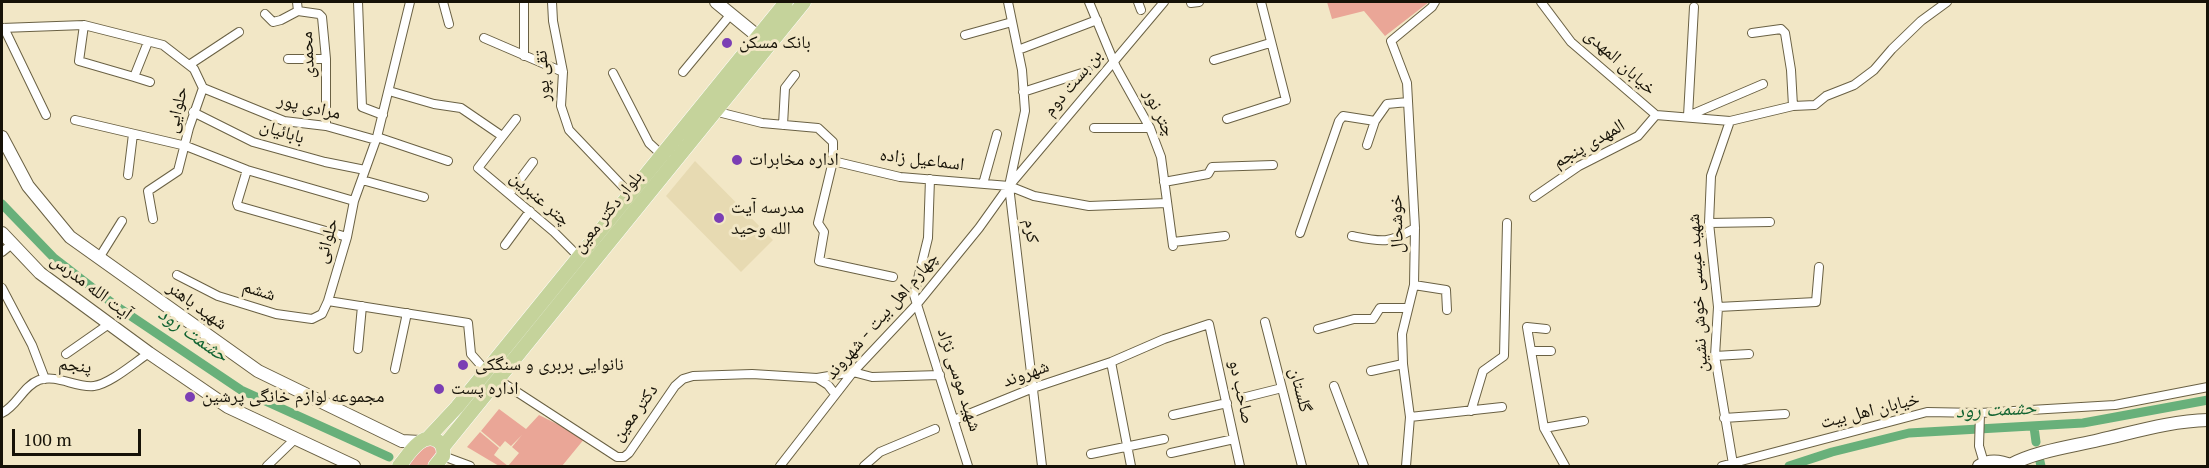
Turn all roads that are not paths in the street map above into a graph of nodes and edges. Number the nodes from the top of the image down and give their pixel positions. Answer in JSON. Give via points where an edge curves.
{"nodes":[{"id":1,"x":358,"y":2,"type":"edge"},
{"id":2,"x":410,"y":2,"type":"edge"},
{"id":3,"x":443,"y":2,"type":"edge"},
{"id":4,"x":524,"y":2,"type":"edge"},
{"id":5,"x":552,"y":2,"type":"edge"},
{"id":6,"x":716,"y":2,"type":"edge"},
{"id":7,"x":786,"y":2,"type":"edge"},
{"id":8,"x":804,"y":2,"type":"edge"},
{"id":9,"x":1008,"y":2,"type":"edge"},
{"id":10,"x":1089,"y":2,"type":"edge"},
{"id":11,"x":1164,"y":2,"type":"edge"},
{"id":12,"x":1261,"y":2,"type":"edge"},
{"id":13,"x":1436,"y":2,"type":"edge"},
{"id":14,"x":1541,"y":2,"type":"edge"},
{"id":15,"x":1947,"y":2,"type":"edge"},
{"id":16,"x":297,"y":6,"type":"edge"},
{"id":17,"x":1694,"y":7,"type":"dead end"},
{"id":18,"x":266,"y":14,"type":"dead end"},
{"id":19,"x":731,"y":14,"type":"junction"},
{"id":20,"x":1097,"y":20,"type":"junction"},
{"id":21,"x":1012,"y":22,"type":"junction"},
{"id":22,"x":449,"y":24,"type":"dead end"},
{"id":23,"x":84,"y":25,"type":"junction"},
{"id":24,"x":2,"y":29,"type":"edge"},
{"id":25,"x":239,"y":32,"type":"dead end"},
{"id":26,"x":1752,"y":33,"type":"dead end"},
{"id":27,"x":965,"y":35,"type":"dead end"},
{"id":28,"x":484,"y":38,"type":"dead end"},
{"id":29,"x":763,"y":40,"type":"junction"},
{"id":30,"x":148,"y":42,"type":"junction"},
{"id":31,"x":1270,"y":43,"type":"junction"},
{"id":32,"x":1018,"y":50,"type":"junction"},
{"id":33,"x":524,"y":56,"type":"junction"},
{"id":34,"x":288,"y":59,"type":"dead end"},
{"id":35,"x":326,"y":59,"type":"junction"},
{"id":36,"x":1114,"y":60,"type":"junction"},
{"id":37,"x":1214,"y":60,"type":"dead end"},
{"id":38,"x":189,"y":66,"type":"junction"},
{"id":39,"x":1088,"y":71,"type":"dead end"},
{"id":40,"x":562,"y":72,"type":"junction"},
{"id":41,"x":683,"y":72,"type":"dead end"},
{"id":42,"x":613,"y":73,"type":"dead end"},
{"id":43,"x":795,"y":75,"type":"dead end"},
{"id":44,"x":134,"y":77,"type":"junction"},
{"id":45,"x":150,"y":82,"type":"dead end"},
{"id":46,"x":1763,"y":84,"type":"dead end"},
{"id":47,"x":203,"y":88,"type":"junction"},
{"id":48,"x":389,"y":91,"type":"junction"},
{"id":49,"x":1023,"y":92,"type":"junction"},
{"id":50,"x":1408,"y":102,"type":"junction"},
{"id":51,"x":1793,"y":106,"type":"junction"},
{"id":52,"x":714,"y":111,"type":"junction"},
{"id":53,"x":194,"y":112,"type":"junction"},
{"id":54,"x":46,"y":115,"type":"dead end"},
{"id":55,"x":383,"y":115,"type":"junction"},
{"id":56,"x":1656,"y":115,"type":"junction"},
{"id":57,"x":1689,"y":116,"type":"junction"},
{"id":58,"x":516,"y":119,"type":"dead end"},
{"id":59,"x":1227,"y":119,"type":"dead end"},
{"id":60,"x":75,"y":120,"type":"dead end"},
{"id":61,"x":1375,"y":121,"type":"junction"},
{"id":62,"x":1730,"y":121,"type":"junction"},
{"id":63,"x":783,"y":125,"type":"junction"},
{"id":64,"x":326,"y":126,"type":"junction"},
{"id":65,"x":1094,"y":128,"type":"dead end"},
{"id":66,"x":1150,"y":128,"type":"junction"},
{"id":67,"x":133,"y":134,"type":"junction"},
{"id":68,"x":998,"y":134,"type":"dead end"},
{"id":69,"x":502,"y":136,"type":"junction"},
{"id":70,"x":2,"y":137,"type":"edge"},
{"id":71,"x":376,"y":139,"type":"junction"},
{"id":72,"x":1367,"y":145,"type":"dead end"},
{"id":73,"x":186,"y":146,"type":"junction"},
{"id":74,"x":662,"y":155,"type":"junction"},
{"id":75,"x":448,"y":160,"type":"dead end"},
{"id":76,"x":833,"y":161,"type":"junction"},
{"id":77,"x":533,"y":162,"type":"dead end"},
{"id":78,"x":1273,"y":165,"type":"dead end"},
{"id":79,"x":247,"y":170,"type":"junction"},
{"id":80,"x":365,"y":170,"type":"junction"},
{"id":81,"x":128,"y":175,"type":"dead end"},
{"id":82,"x":930,"y":179,"type":"junction"},
{"id":83,"x":362,"y":180,"type":"junction"},
{"id":84,"x":1164,"y":182,"type":"junction"},
{"id":85,"x":983,"y":184,"type":"junction"},
{"id":86,"x":1008,"y":186,"type":"junction"},
{"id":87,"x":509,"y":194,"type":"junction"},
{"id":88,"x":630,"y":194,"type":"junction"},
{"id":89,"x":1534,"y":196,"type":"dead end"},
{"id":90,"x":424,"y":197,"type":"dead end"},
{"id":91,"x":354,"y":201,"type":"junction"},
{"id":92,"x":1167,"y":203,"type":"junction"},
{"id":93,"x":530,"y":211,"type":"junction"},
{"id":94,"x":153,"y":219,"type":"dead end"},
{"id":95,"x":122,"y":221,"type":"dead end"},
{"id":96,"x":1770,"y":222,"type":"dead end"},
{"id":97,"x":1507,"y":223,"type":"dead end"},
{"id":98,"x":1709,"y":223,"type":"junction"},
{"id":99,"x":1415,"y":228,"type":"junction"},
{"id":100,"x":1300,"y":232,"type":"dead end"},
{"id":101,"x":2,"y":233,"type":"edge"},
{"id":102,"x":1225,"y":236,"type":"dead end"},
{"id":103,"x":1352,"y":236,"type":"dead end"},
{"id":104,"x":347,"y":237,"type":"junction"},
{"id":105,"x":12,"y":244,"type":"junction"},
{"id":106,"x":505,"y":244,"type":"dead end"},
{"id":107,"x":2,"y":252,"type":"edge"},
{"id":108,"x":579,"y":257,"type":"junction"},
{"id":109,"x":99,"y":258,"type":"junction"},
{"id":110,"x":1819,"y":267,"type":"dead end"},
{"id":111,"x":177,"y":275,"type":"dead end"},
{"id":112,"x":892,"y":277,"type":"dead end"},
{"id":113,"x":1414,"y":285,"type":"junction"},
{"id":114,"x":2,"y":288,"type":"edge"},
{"id":115,"x":328,"y":301,"type":"junction"},
{"id":116,"x":917,"y":304,"type":"junction"},
{"id":117,"x":362,"y":306,"type":"junction"},
{"id":118,"x":1718,"y":307,"type":"junction"},
{"id":119,"x":1407,"y":308,"type":"junction"},
{"id":120,"x":1448,"y":310,"type":"dead end"},
{"id":121,"x":407,"y":313,"type":"junction"},
{"id":122,"x":1265,"y":322,"type":"dead end"},
{"id":123,"x":109,"y":324,"type":"junction"},
{"id":124,"x":1209,"y":324,"type":"joint"},
{"id":125,"x":1318,"y":329,"type":"dead end"},
{"id":126,"x":1546,"y":329,"type":"dead end"},
{"id":127,"x":358,"y":349,"type":"dead end"},
{"id":128,"x":1531,"y":351,"type":"junction"},
{"id":129,"x":1551,"y":351,"type":"dead end"},
{"id":130,"x":149,"y":352,"type":"junction"},
{"id":131,"x":66,"y":354,"type":"dead end"},
{"id":132,"x":1749,"y":354,"type":"dead end"},
{"id":133,"x":1715,"y":356,"type":"junction"},
{"id":134,"x":1111,"y":362,"type":"junction"},
{"id":135,"x":1403,"y":364,"type":"junction"},
{"id":136,"x":395,"y":369,"type":"dead end"},
{"id":137,"x":1371,"y":371,"type":"dead end"},
{"id":138,"x":853,"y":372,"type":"junction"},
{"id":139,"x":491,"y":375,"type":"junction"},
{"id":140,"x":940,"y":375,"type":"junction"},
{"id":141,"x":817,"y":378,"type":"junction"},
{"id":142,"x":45,"y":380,"type":"junction"},
{"id":143,"x":1334,"y":387,"type":"dead end"},
{"id":144,"x":2208,"y":387,"type":"edge"},
{"id":145,"x":1033,"y":388,"type":"junction"},
{"id":146,"x":1282,"y":388,"type":"junction"},
{"id":147,"x":835,"y":394,"type":"junction"},
{"id":148,"x":1242,"y":399,"type":"dead end"},
{"id":149,"x":1227,"y":403,"type":"junction"},
{"id":150,"x":1502,"y":407,"type":"dead end"},
{"id":151,"x":1471,"y":411,"type":"junction"},
{"id":152,"x":2,"y":413,"type":"edge"},
{"id":153,"x":1980,"y":413,"type":"junction"},
{"id":154,"x":1785,"y":414,"type":"dead end"},
{"id":155,"x":1173,"y":415,"type":"dead end"},
{"id":156,"x":1410,"y":417,"type":"junction"},
{"id":157,"x":1724,"y":418,"type":"junction"},
{"id":158,"x":954,"y":420,"type":"junction"},
{"id":159,"x":2208,"y":420,"type":"edge"},
{"id":160,"x":1584,"y":421,"type":"dead end"},
{"id":161,"x":1544,"y":428,"type":"junction"},
{"id":162,"x":935,"y":429,"type":"dead end"},
{"id":163,"x":296,"y":438,"type":"junction"},
{"id":164,"x":1164,"y":439,"type":"dead end"},
{"id":165,"x":1234,"y":439,"type":"junction"},
{"id":166,"x":424,"y":440,"type":"junction"},
{"id":167,"x":1127,"y":446,"type":"junction"},
{"id":168,"x":1171,"y":453,"type":"dead end"},
{"id":169,"x":1091,"y":454,"type":"dead end"},
{"id":170,"x":440,"y":457,"type":"edge"},
{"id":171,"x":1734,"y":464,"type":"junction"},
{"id":172,"x":1979,"y":465,"type":"edge"},
{"id":173,"x":267,"y":466,"type":"edge"},
{"id":174,"x":354,"y":466,"type":"edge"},
{"id":175,"x":399,"y":466,"type":"edge"},
{"id":176,"x":470,"y":466,"type":"edge"},
{"id":177,"x":780,"y":466,"type":"edge"},
{"id":178,"x":864,"y":466,"type":"edge"},
{"id":179,"x":968,"y":466,"type":"edge"},
{"id":180,"x":1042,"y":466,"type":"edge"},
{"id":181,"x":1131,"y":466,"type":"edge"},
{"id":182,"x":1240,"y":466,"type":"edge"},
{"id":183,"x":1302,"y":466,"type":"edge"},
{"id":184,"x":1364,"y":466,"type":"edge"},
{"id":185,"x":1406,"y":466,"type":"edge"},
{"id":186,"x":1564,"y":466,"type":"edge"},
{"id":187,"x":1722,"y":466,"type":"edge"},
{"id":188,"x":2011,"y":466,"type":"edge"}],
"edges":[{"from":1,"to":55,"type":"street","via":[[362,107]]},
{"from":2,"to":48,"type":"street","name":"حلوائی"},
{"from":3,"to":22,"type":"street"},
{"from":4,"to":33,"type":"street"},
{"from":5,"to":40,"type":"street","name":"تقی پور"},
{"from":6,"to":19,"type":"main road"},
{"from":7,"to":29,"type":"main road","name":"بلوار دکتر معین"},
{"from":8,"to":29,"type":"main road","name":"بلوار دکتر معین"},
{"from":9,"to":21,"type":"street","name":"کرم"},
{"from":10,"to":20,"type":"street","name":"چتر نور"},
{"from":11,"to":36,"type":"street","name":"بن بست دوم"},
{"from":12,"to":31,"type":"street"},
{"from":13,"to":50,"type":"street","name":"خوشحال","via":[[1391,41],[1407,84]]},
{"from":14,"to":56,"type":"street","name":"خيابان المهدی","via":[[1571,42]]},
{"from":15,"to":51,"type":"street","via":[[1921,21],[1854,85],[1815,105]]},
{"from":16,"to":18,"type":"street","via":[[281,20],[273,21]]},
{"from":16,"to":35,"type":"street","name":"محمدی","via":[[322,17]]},
{"from":17,"to":57,"type":"street"},
{"from":19,"to":29,"type":"main road"},
{"from":19,"to":41,"type":"street"},
{"from":20,"to":32,"type":"street"},
{"from":20,"to":36,"type":"street","name":"چتر نور"},
{"from":21,"to":27,"type":"street"},
{"from":21,"to":32,"type":"street","name":"کرم"},
{"from":23,"to":24,"type":"street","name":"حلوایی"},
{"from":23,"to":30,"type":"street","name":"حلوایی"},
{"from":23,"to":44,"type":"street","via":[[79,61]]},
{"from":24,"to":54,"type":"street"},
{"from":25,"to":38,"type":"street"},
{"from":26,"to":51,"type":"street","via":[[1780,29],[1785,33]]},
{"from":28,"to":33,"type":"street"},
{"from":29,"to":52,"type":"main road","name":"بلوار دکتر معین"},
{"from":29,"to":74,"type":"main road","name":"بلوار دکتر معین"},
{"from":30,"to":38,"type":"street","name":"حلوایی","via":[[163,45]]},
{"from":30,"to":44,"type":"street"},
{"from":31,"to":37,"type":"street"},
{"from":31,"to":59,"type":"street","via":[[1286,100]]},
{"from":32,"to":49,"type":"street","name":"کرم"},
{"from":33,"to":40,"type":"street"},
{"from":34,"to":35,"type":"street"},
{"from":35,"to":64,"type":"street","name":"محمدی"},
{"from":36,"to":66,"type":"street","name":"چتر نور"},
{"from":36,"to":86,"type":"street","name":"بن بست دوم"},
{"from":38,"to":47,"type":"street","name":"حلوایی"},
{"from":39,"to":49,"type":"street"},
{"from":40,"to":88,"type":"street","name":"تقی پور","via":[[561,106],[569,130]]},
{"from":42,"to":74,"type":"street","via":[[649,143]]},
{"from":43,"to":63,"type":"street","via":[[785,88]]},
{"from":44,"to":45,"type":"street"},
{"from":46,"to":57,"type":"street"},
{"from":47,"to":53,"type":"street","name":"حلوایی"},
{"from":47,"to":64,"type":"street","name":"مرادی پور","via":[[284,121]]},
{"from":48,"to":55,"type":"street","name":"حلوائی"},
{"from":48,"to":69,"type":"street","via":[[461,108]]},
{"from":49,"to":86,"type":"street","name":"کرم","via":[[1025,111]]},
{"from":50,"to":61,"type":"street","via":[[1387,104]]},
{"from":50,"to":99,"type":"street","name":"خوشحال"},
{"from":51,"to":62,"type":"street"},
{"from":52,"to":63,"type":"street"},
{"from":52,"to":139,"type":"main road","name":"بلوار دکتر معین"},
{"from":53,"to":73,"type":"street","name":"حلوایی"},
{"from":53,"to":80,"type":"street","name":"بابائیان","via":[[253,142]]},
{"from":55,"to":71,"type":"street","name":"حلوائی"},
{"from":56,"to":57,"type":"street","name":"خيابان المهدی"},
{"from":56,"to":89,"type":"street","name":"المهدی پنجم","via":[[1638,136]]},
{"from":57,"to":62,"type":"street","name":"خيابان المهدی"},
{"from":58,"to":69,"type":"street"},
{"from":60,"to":67,"type":"street"},
{"from":61,"to":72,"type":"street"},
{"from":61,"to":100,"type":"street","via":[[1343,116],[1339,120]]},
{"from":62,"to":98,"type":"street","name":"شهید عیسی خوش نشین","via":[[1711,176]]},
{"from":63,"to":76,"type":"street","via":[[818,128],[833,142]]},
{"from":64,"to":71,"type":"street","name":"مرادی پور"},
{"from":65,"to":66,"type":"street"},
{"from":66,"to":84,"type":"street","name":"چتر نور","via":[[1161,157]]},
{"from":67,"to":73,"type":"street"},
{"from":67,"to":81,"type":"street"},
{"from":68,"to":85,"type":"street"},
{"from":69,"to":87,"type":"street","name":"چتر عنبرین","via":[[478,168]]},
{"from":70,"to":109,"type":"main road","name":"شهید باهنر","via":[[28,186],[70,237]]},
{"from":71,"to":75,"type":"street","name":"مرادی پور"},
{"from":71,"to":80,"type":"street","name":"حلوائی"},
{"from":73,"to":79,"type":"street"},
{"from":73,"to":94,"type":"street","name":"حلوایی","via":[[178,171],[148,191]]},
{"from":74,"to":88,"type":"main road","name":"بلوار دکتر معین"},
{"from":76,"to":82,"type":"street","name":"اسماعیل زاده","via":[[900,177]]},
{"from":76,"to":112,"type":"street","via":[[818,222],[824,232],[819,261]]},
{"from":77,"to":87,"type":"street"},
{"from":78,"to":84,"type":"street","via":[[1212,167],[1208,174]]},
{"from":79,"to":91,"type":"street"},
{"from":79,"to":104,"type":"street","via":[[238,206]]},
{"from":80,"to":83,"type":"street","name":"حلوائی"},
{"from":82,"to":85,"type":"street","name":"اسماعیل زاده"},
{"from":82,"to":116,"type":"street","via":[[928,238],[914,295]]},
{"from":83,"to":90,"type":"street"},
{"from":83,"to":91,"type":"street","name":"حلوائی"},
{"from":84,"to":92,"type":"street","name":"چتر نور"},
{"from":85,"to":86,"type":"street","name":"اسماعیل زاده"},
{"from":86,"to":92,"type":"street","name":"اسماعیل زاده","via":[[1034,196],[1089,206]]},
{"from":86,"to":116,"type":"street","name":"چهارم اهل بیت - شهروند"},
{"from":86,"to":145,"type":"street","name":"کرم"},
{"from":87,"to":93,"type":"street","name":"چتر عنبرین"},
{"from":88,"to":108,"type":"main road","name":"بلوار دکتر معین"},
{"from":91,"to":104,"type":"street","name":"حلوائی"},
{"from":92,"to":102,"type":"street","name":"چتر نور","via":[[1173,244]]},
{"from":93,"to":106,"type":"street"},
{"from":93,"to":108,"type":"street","name":"چتر عنبرین"},
{"from":95,"to":109,"type":"street"},
{"from":96,"to":98,"type":"street"},
{"from":97,"to":151,"type":"street","via":[[1504,356],[1483,371]]},
{"from":98,"to":118,"type":"street","name":"شهید عیسی خوش نشین"},
{"from":99,"to":103,"type":"street","via":[[1396,240]]},
{"from":99,"to":113,"type":"street","name":"خوشحال"},
{"from":101,"to":105,"type":"main road","name":"آیت الله مدرس"},
{"from":104,"to":115,"type":"street","name":"حلوائی"},
{"from":105,"to":107,"type":"street"},
{"from":105,"to":123,"type":"main road","name":"آیت الله مدرس","via":[[40,273]]},
{"from":108,"to":139,"type":"main road","name":"بلوار دکتر معین"},
{"from":109,"to":166,"type":"main road","name":"شهید باهنر","via":[[258,371],[402,441]]},
{"from":110,"to":118,"type":"street","via":[[1816,302]]},
{"from":111,"to":115,"type":"street","name":"ششم","via":[[218,296],[276,314],[312,319],[322,314]]},
{"from":113,"to":119,"type":"street","name":"خوشحال"},
{"from":113,"to":120,"type":"street","via":[[1446,290]]},
{"from":114,"to":142,"type":"street","via":[[32,345]]},
{"from":115,"to":117,"type":"street"},
{"from":116,"to":138,"type":"street","name":"چهارم اهل بیت - شهروند"},
{"from":116,"to":140,"type":"street","name":"شهید موسی نژاد"},
{"from":117,"to":121,"type":"street"},
{"from":117,"to":127,"type":"street"},
{"from":118,"to":133,"type":"street","name":"شهید عیسی خوش نشین"},
{"from":119,"to":125,"type":"street","via":[[1380,308],[1373,319]]},
{"from":119,"to":135,"type":"street","name":"خوشحال","via":[[1402,334]]},
{"from":121,"to":136,"type":"street"},
{"from":121,"to":139,"type":"street","via":[[468,323],[471,354]]},
{"from":122,"to":146,"type":"street","name":"گلستان"},
{"from":123,"to":130,"type":"main road","name":"آیت الله مدرس"},
{"from":123,"to":131,"type":"street"},
{"from":124,"to":134,"type":"street","name":"شهروند"},
{"from":124,"to":149,"type":"street","name":"صاحب دو"},
{"from":126,"to":128,"type":"street","via":[[1527,327]]},
{"from":128,"to":129,"type":"street"},
{"from":128,"to":161,"type":"street"},
{"from":130,"to":142,"type":"street","name":"پنجم","via":[[95,386]]},
{"from":130,"to":163,"type":"main road","name":"آیت الله مدرس","via":[[228,407]]},
{"from":132,"to":133,"type":"street"},
{"from":133,"to":157,"type":"street","name":"شهید عیسی خوش نشین"},
{"from":134,"to":145,"type":"street","name":"شهروند"},
{"from":134,"to":167,"type":"street"},
{"from":135,"to":137,"type":"street"},
{"from":135,"to":156,"type":"street","name":"خوشحال"},
{"from":138,"to":140,"type":"street","name":"دکتر معین","via":[[872,377]]},
{"from":138,"to":141,"type":"street","name":"دکتر معین"},
{"from":138,"to":147,"type":"street","name":"چهارم اهل بیت - شهروند"},
{"from":139,"to":141,"type":"street","name":"دکتر معین","via":[[617,457],[629,453],[683,379],[752,374]]},
{"from":139,"to":166,"type":"main road","name":"بلوار دکتر معین"},
{"from":139,"to":170,"type":"main road","name":"بلوار دکتر معین"},
{"from":140,"to":158,"type":"street","name":"شهید موسی نژاد"},
{"from":141,"to":147,"type":"street"},
{"from":142,"to":152,"type":"street","name":"پنجم","via":[[31,384]]},
{"from":143,"to":184,"type":"street"},
{"from":144,"to":153,"type":"street","name":"خیابان اهل بیت","via":[[2115,405]]},
{"from":145,"to":158,"type":"street","name":"شهروند"},
{"from":145,"to":180,"type":"street","name":"کرم"},
{"from":146,"to":148,"type":"street"},
{"from":146,"to":183,"type":"street","name":"گلستان"},
{"from":147,"to":177,"type":"street","name":"چهارم اهل بیت - شهروند"},
{"from":149,"to":155,"type":"street"},
{"from":149,"to":165,"type":"street","name":"صاحب دو"},
{"from":150,"to":151,"type":"street"},
{"from":151,"to":156,"type":"street"},
{"from":153,"to":171,"type":"street","name":"خیابان اهل بیت","via":[[1927,412]]},
{"from":153,"to":172,"type":"street"},
{"from":154,"to":157,"type":"street"},
{"from":156,"to":185,"type":"street","name":"خوشحال"},
{"from":157,"to":171,"type":"street","name":"شهید عیسی خوش نشین"},
{"from":158,"to":179,"type":"street","name":"شهید موسی نژاد"},
{"from":159,"to":188,"type":"main road","via":[[2183,421],[2076,445],[2027,457]]},
{"from":160,"to":161,"type":"street"},
{"from":161,"to":186,"type":"street"},
{"from":162,"to":178,"type":"street","via":[[880,452]]},
{"from":163,"to":173,"type":"street"},
{"from":163,"to":174,"type":"main road","name":"آیت الله مدرس"},
{"from":164,"to":167,"type":"street"},
{"from":165,"to":168,"type":"street"},
{"from":165,"to":182,"type":"street","name":"صاحب دو"},
{"from":166,"to":170,"type":"main road","via":[[437,440]]},
{"from":166,"to":175,"type":"main road","name":"بلوار دکتر معین"},
{"from":167,"to":169,"type":"street"},
{"from":167,"to":181,"type":"street"},
{"from":170,"to":176,"type":"street"},
{"from":171,"to":187,"type":"street","name":"خیابان اهل بیت"},
{"from":172,"to":188,"type":"main road","via":[[1996,461]]}]}
